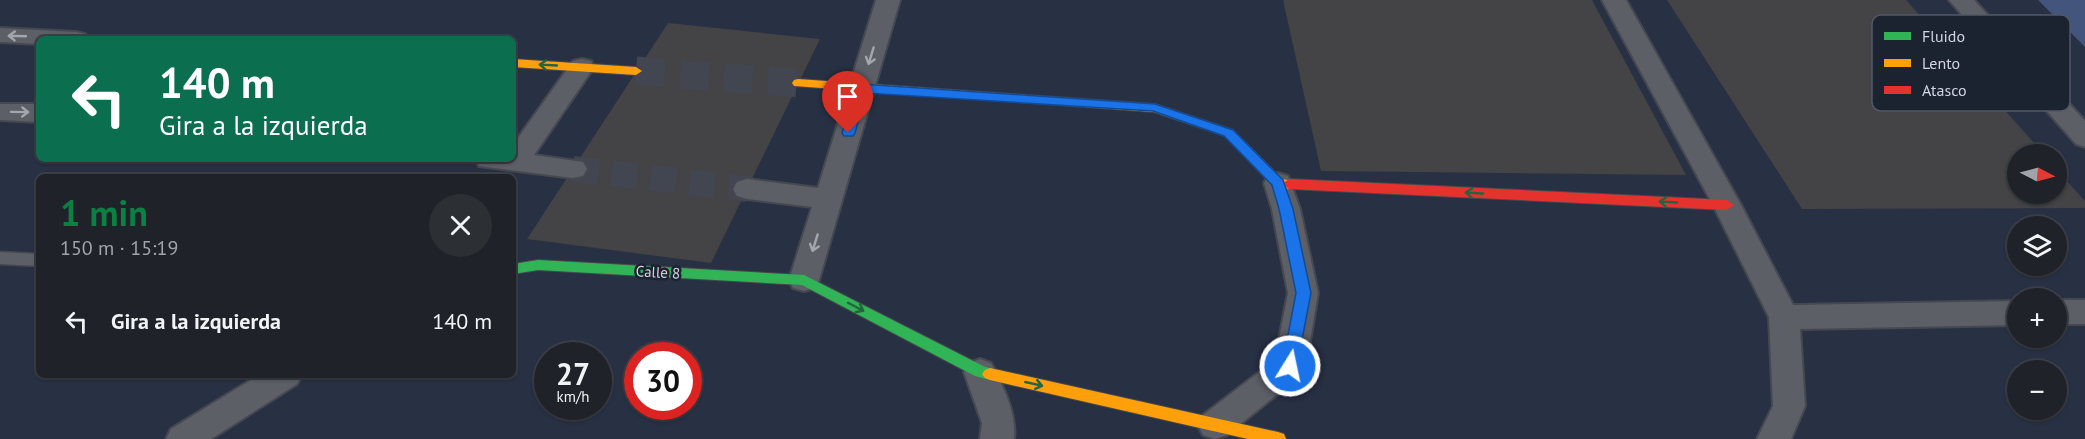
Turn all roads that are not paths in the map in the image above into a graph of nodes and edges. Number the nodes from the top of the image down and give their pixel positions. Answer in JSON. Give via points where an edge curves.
{"nodes":[{"id":1,"x":888,"y":0,"type":"edge"},
{"id":2,"x":1614,"y":0,"type":"edge"},
{"id":3,"x":1961,"y":0,"type":"edge"},
{"id":4,"x":1974,"y":15,"type":"edge"},
{"id":5,"x":0,"y":35,"type":"edge"},
{"id":6,"x":36,"y":37,"type":"edge"},
{"id":7,"x":516,"y":63,"type":"edge"},
{"id":8,"x":582,"y":67,"type":"junction"},
{"id":9,"x":636,"y":71,"type":"tunnel mouth"},
{"id":10,"x":798,"y":83,"type":"tunnel mouth"},
{"id":11,"x":861,"y":88,"type":"junction"},
{"id":12,"x":2061,"y":111,"type":"edge"},
{"id":13,"x":0,"y":112,"type":"edge"},
{"id":14,"x":36,"y":113,"type":"edge"},
{"id":15,"x":2085,"y":138,"type":"edge"},
{"id":16,"x":516,"y":145,"type":"edge"},
{"id":17,"x":511,"y":162,"type":"edge"},
{"id":18,"x":573,"y":169,"type":"tunnel mouth"},
{"id":19,"x":1278,"y":183,"type":"junction"},
{"id":20,"x":747,"y":189,"type":"tunnel mouth"},
{"id":21,"x":828,"y":199,"type":"junction"},
{"id":22,"x":1727,"y":205,"type":"junction"},
{"id":23,"x":0,"y":258,"type":"edge"},
{"id":24,"x":36,"y":260,"type":"edge"},
{"id":25,"x":516,"y":269,"type":"edge"},
{"id":26,"x":804,"y":280,"type":"junction"},
{"id":27,"x":2067,"y":312,"type":"edge"},
{"id":28,"x":2085,"y":312,"type":"edge"},
{"id":29,"x":2007,"y":313,"type":"edge"},
{"id":30,"x":1784,"y":317,"type":"junction"},
{"id":31,"x":980,"y":372,"type":"junction"},
{"id":32,"x":281,"y":378,"type":"edge"},
{"id":33,"x":1208,"y":432,"type":"edge"},
{"id":34,"x":183,"y":439,"type":"edge"},
{"id":35,"x":997,"y":439,"type":"edge"},
{"id":36,"x":1278,"y":439,"type":"edge"},
{"id":37,"x":1774,"y":439,"type":"edge"}],
"edges":[{"from":1,"to":11,"type":"street","one_way":true},
{"from":2,"to":22,"type":"street"},
{"from":3,"to":4,"type":"street"},
{"from":6,"to":5,"type":"street","one_way":true},
{"from":8,"to":7,"type":"street","one_way":true},
{"from":8,"to":9,"type":"street"},
{"from":8,"to":16,"type":"street"},
{"from":10,"to":11,"type":"street"},
{"from":11,"to":19,"type":"street","via":[[1155,108],[1229,133]]},
{"from":11,"to":21,"type":"street"},
{"from":12,"to":15,"type":"street"},
{"from":13,"to":14,"type":"street","one_way":true},
{"from":17,"to":18,"type":"street"},
{"from":22,"to":19,"type":"street","one_way":true},
{"from":19,"to":33,"type":"street","via":[[1303,293],[1290,366]]},
{"from":20,"to":21,"type":"street"},
{"from":21,"to":26,"type":"street","one_way":true},
{"from":22,"to":30,"type":"street"},
{"from":23,"to":24,"type":"lane"},
{"from":25,"to":26,"type":"street","name":"Calle 8","via":[[538,265]]},
{"from":26,"to":31,"type":"street","one_way":true},
{"from":27,"to":28,"type":"street"},
{"from":29,"to":30,"type":"street"},
{"from":30,"to":37,"type":"street","via":[[1789,406]]},
{"from":31,"to":33,"type":"street","one_way":true},
{"from":31,"to":35,"type":"street","via":[[999,423]]},
{"from":32,"to":34,"type":"street"},
{"from":33,"to":36,"type":"street"}]}
